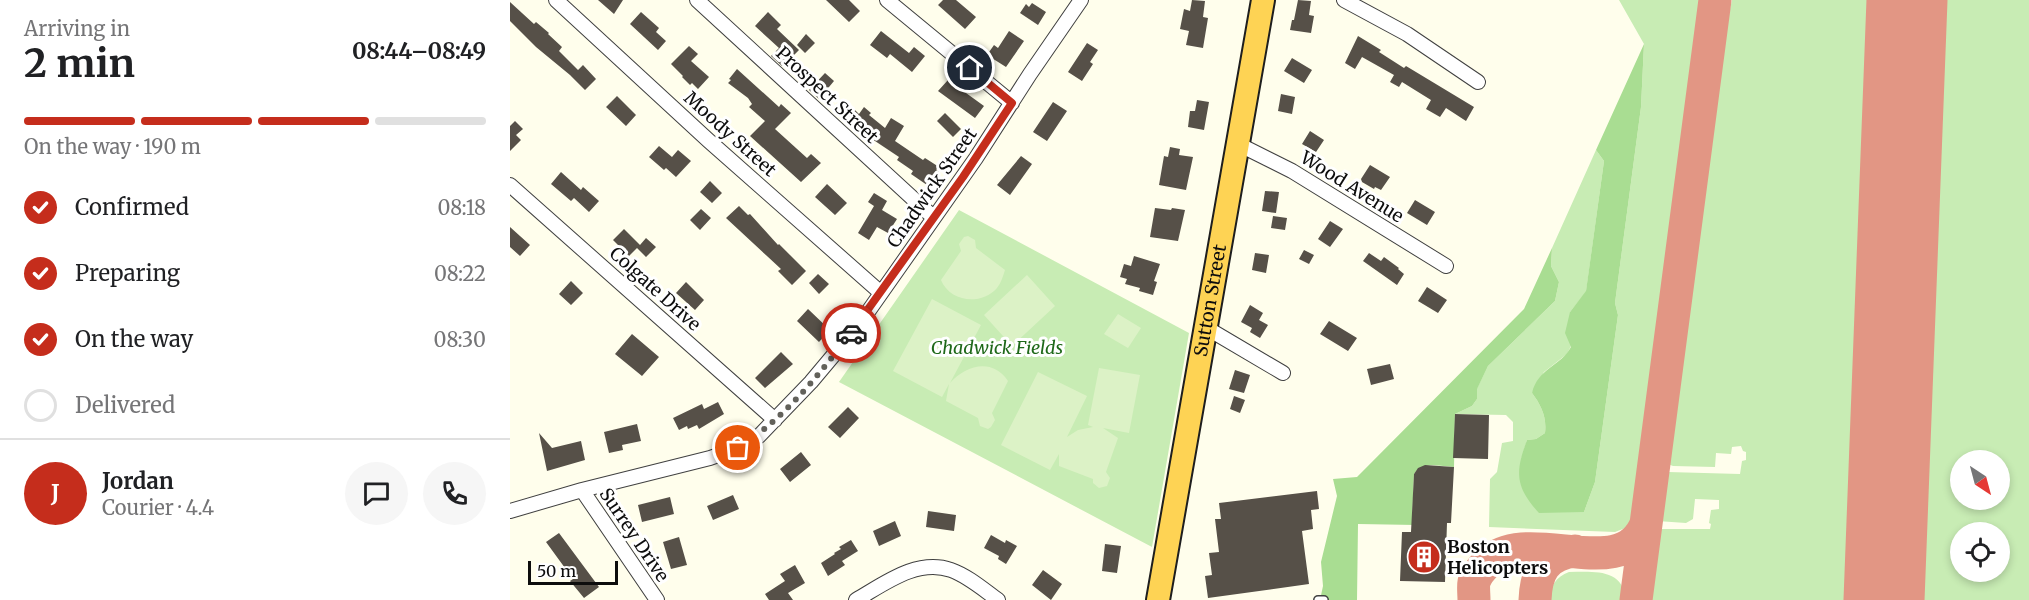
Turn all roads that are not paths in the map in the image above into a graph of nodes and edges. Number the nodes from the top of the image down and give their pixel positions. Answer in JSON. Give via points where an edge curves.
{"nodes":[{"id":1,"x":556,"y":0,"type":"edge"},
{"id":2,"x":697,"y":0,"type":"edge"},
{"id":3,"x":887,"y":0,"type":"edge"},
{"id":4,"x":1081,"y":0,"type":"edge"},
{"id":5,"x":1263,"y":0,"type":"edge"},
{"id":6,"x":1344,"y":0,"type":"edge"},
{"id":7,"x":1478,"y":82,"type":"dead end"},
{"id":8,"x":1012,"y":103,"type":"junction"},
{"id":9,"x":1238,"y":144,"type":"junction"},
{"id":10,"x":510,"y":185,"type":"edge"},
{"id":11,"x":933,"y":217,"type":"junction"},
{"id":12,"x":1446,"y":266,"type":"dead end"},
{"id":13,"x":881,"y":293,"type":"junction"},
{"id":14,"x":1205,"y":327,"type":"junction"},
{"id":15,"x":1283,"y":373,"type":"dead end"},
{"id":16,"x":775,"y":420,"type":"junction"},
{"id":17,"x":582,"y":490,"type":"junction"},
{"id":18,"x":510,"y":512,"type":"edge"},
{"id":19,"x":657,"y":600,"type":"edge"},
{"id":20,"x":856,"y":600,"type":"edge"},
{"id":21,"x":998,"y":600,"type":"edge"},
{"id":22,"x":1158,"y":600,"type":"edge"},
{"id":23,"x":1318,"y":600,"type":"edge"},
{"id":24,"x":1324,"y":600,"type":"edge"}],
"edges":[{"from":1,"to":13,"type":"street","name":"Moody Street"},
{"from":2,"to":11,"type":"street","name":"Prospect Street"},
{"from":3,"to":8,"type":"street"},
{"from":4,"to":8,"type":"street","name":"Chadwick Street"},
{"from":5,"to":9,"type":"highway","name":"Sutton Street"},
{"from":6,"to":7,"type":"street","via":[[1407,34]]},
{"from":8,"to":11,"type":"street","name":"Chadwick Street"},
{"from":9,"to":12,"type":"street","name":"Wood Avenue","via":[[1292,171]]},
{"from":9,"to":14,"type":"highway","name":"Sutton Street"},
{"from":10,"to":16,"type":"street","name":"Colgate Drive"},
{"from":11,"to":13,"type":"street","name":"Chadwick Street"},
{"from":13,"to":16,"type":"street","name":"Chadwick Street","via":[[838,350]]},
{"from":14,"to":15,"type":"street"},
{"from":14,"to":22,"type":"highway","name":"Sutton Street"},
{"from":16,"to":17,"type":"street","name":"Chadwick Street","via":[[738,448]]},
{"from":17,"to":18,"type":"street","name":"Chadwick Street"},
{"from":17,"to":19,"type":"street","name":"Surrey Drive"},
{"from":20,"to":21,"type":"street","via":[[896,577],[927,567],[952,570]]},
{"from":23,"to":24,"type":"lane"}]}
